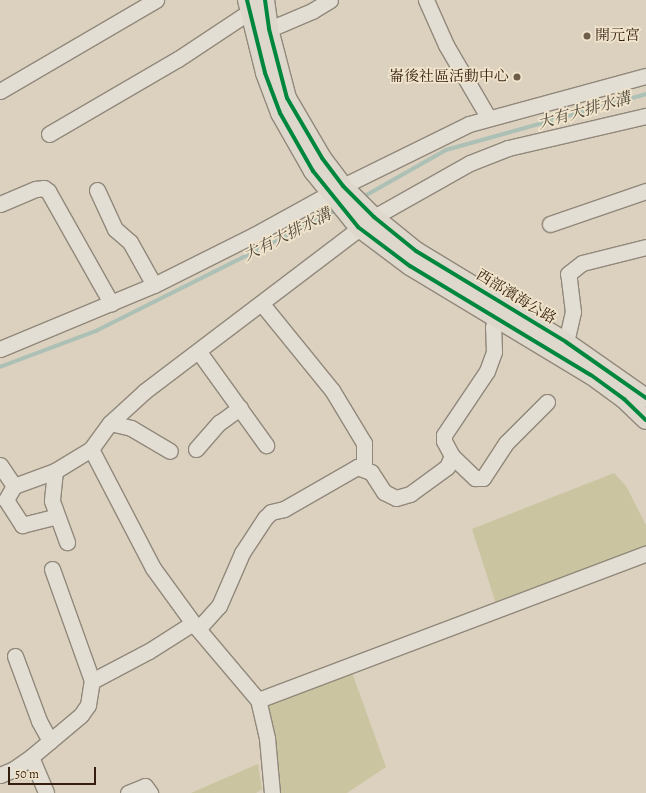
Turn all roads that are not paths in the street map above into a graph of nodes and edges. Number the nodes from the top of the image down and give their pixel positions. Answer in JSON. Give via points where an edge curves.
{"nodes":[{"id":1,"x":156,"y":0,"type":"edge"},
{"id":2,"x":265,"y":0,"type":"edge"},
{"id":3,"x":330,"y":0,"type":"edge"},
{"id":4,"x":426,"y":0,"type":"edge"},
{"id":5,"x":248,"y":6,"type":"edge"},
{"id":6,"x":262,"y":32,"type":"junction"},
{"id":7,"x":646,"y":76,"type":"edge"},
{"id":8,"x":0,"y":91,"type":"edge"},
{"id":9,"x":646,"y":116,"type":"edge"},
{"id":10,"x":488,"y":117,"type":"junction"},
{"id":11,"x":49,"y":134,"type":"dead end"},
{"id":12,"x":337,"y":189,"type":"junction"},
{"id":13,"x":97,"y":190,"type":"dead end"},
{"id":14,"x":646,"y":191,"type":"edge"},
{"id":15,"x":0,"y":204,"type":"edge"},
{"id":16,"x":374,"y":217,"type":"junction"},
{"id":17,"x":550,"y":224,"type":"dead end"},
{"id":18,"x":358,"y":227,"type":"junction"},
{"id":19,"x":646,"y":246,"type":"edge"},
{"id":20,"x":154,"y":285,"type":"junction"},
{"id":21,"x":111,"y":303,"type":"junction"},
{"id":22,"x":262,"y":304,"type":"junction"},
{"id":23,"x":497,"y":316,"type":"junction"},
{"id":24,"x":566,"y":342,"type":"junction"},
{"id":25,"x":0,"y":349,"type":"edge"},
{"id":26,"x":199,"y":352,"type":"junction"},
{"id":27,"x":646,"y":398,"type":"edge"},
{"id":28,"x":547,"y":402,"type":"dead end"},
{"id":29,"x":240,"y":408,"type":"junction"},
{"id":30,"x":646,"y":420,"type":"edge"},
{"id":31,"x":110,"y":423,"type":"junction"},
{"id":32,"x":266,"y":445,"type":"dead end"},
{"id":33,"x":91,"y":449,"type":"junction"},
{"id":34,"x":196,"y":449,"type":"dead end"},
{"id":35,"x":170,"y":452,"type":"dead end"},
{"id":36,"x":452,"y":456,"type":"junction"},
{"id":37,"x":0,"y":465,"type":"edge"},
{"id":38,"x":364,"y":468,"type":"junction"},
{"id":39,"x":55,"y":470,"type":"junction"},
{"id":40,"x":14,"y":486,"type":"junction"},
{"id":41,"x":57,"y":516,"type":"junction"},
{"id":42,"x":67,"y":542,"type":"dead end"},
{"id":43,"x":646,"y":553,"type":"edge"},
{"id":44,"x":52,"y":568,"type":"dead end"},
{"id":45,"x":196,"y":626,"type":"junction"},
{"id":46,"x":15,"y":656,"type":"dead end"},
{"id":47,"x":92,"y":681,"type":"junction"},
{"id":48,"x":258,"y":700,"type":"junction"},
{"id":49,"x":50,"y":741,"type":"junction"},
{"id":50,"x":31,"y":757,"type":"junction"},
{"id":51,"x":0,"y":775,"type":"edge"},
{"id":52,"x":46,"y":793,"type":"edge"},
{"id":53,"x":128,"y":793,"type":"edge"},
{"id":54,"x":150,"y":793,"type":"edge"},
{"id":55,"x":272,"y":793,"type":"edge"}],
"edges":[{"from":1,"to":8,"type":"street"},
{"from":2,"to":6,"type":"main road"},
{"from":3,"to":6,"type":"street","via":[[312,11]]},
{"from":4,"to":10,"type":"street","via":[[446,45]]},
{"from":5,"to":6,"type":"main road"},
{"from":5,"to":11,"type":"street","via":[[178,59]]},
{"from":6,"to":12,"type":"main road","via":[[265,73],[280,113],[313,171]]},
{"from":7,"to":10,"type":"street"},
{"from":9,"to":16,"type":"street","via":[[508,148],[464,166]]},
{"from":10,"to":12,"type":"street","via":[[439,137]]},
{"from":12,"to":16,"type":"main road","name":"西部濱海公路"},
{"from":12,"to":18,"type":"main road","name":"西部濱海公路"},
{"from":12,"to":20,"type":"street","via":[[254,235]]},
{"from":13,"to":20,"type":"street","via":[[115,229],[130,242]]},
{"from":14,"to":17,"type":"street"},
{"from":15,"to":21,"type":"street","via":[[36,190],[44,188],[48,191]]},
{"from":16,"to":18,"type":"street"},
{"from":16,"to":24,"type":"main road","name":"西部濱海公路","via":[[416,251]]},
{"from":18,"to":22,"type":"street"},
{"from":18,"to":23,"type":"main road","name":"西部濱海公路","via":[[410,266]]},
{"from":19,"to":24,"type":"street","via":[[582,263],[568,274],[573,312]]},
{"from":20,"to":21,"type":"street"},
{"from":21,"to":25,"type":"street"},
{"from":22,"to":26,"type":"street"},
{"from":22,"to":38,"type":"street","via":[[332,390],[364,443]]},
{"from":23,"to":30,"type":"main road","name":"西部濱海公路","via":[[592,375]]},
{"from":23,"to":36,"type":"street","via":[[493,327],[494,352],[487,371],[444,436]]},
{"from":24,"to":27,"type":"main road","name":"西部濱海公路"},
{"from":26,"to":29,"type":"street"},
{"from":26,"to":31,"type":"street","via":[[145,392]]},
{"from":28,"to":36,"type":"street","via":[[506,443],[483,478],[475,478]]},
{"from":29,"to":32,"type":"street"},
{"from":29,"to":34,"type":"street","via":[[219,423]]},
{"from":31,"to":33,"type":"street"},
{"from":31,"to":35,"type":"street","via":[[131,428]]},
{"from":33,"to":39,"type":"street"},
{"from":33,"to":45,"type":"street","via":[[153,568]]},
{"from":36,"to":38,"type":"street","via":[[447,467],[410,494],[396,498],[384,492],[371,472]]},
{"from":37,"to":40,"type":"street"},
{"from":38,"to":45,"type":"street","via":[[357,467],[264,518],[242,553],[219,606]]},
{"from":39,"to":40,"type":"street"},
{"from":39,"to":41,"type":"street","via":[[52,501]]},
{"from":40,"to":41,"type":"street","via":[[6,500],[22,526]]},
{"from":41,"to":42,"type":"street"},
{"from":43,"to":48,"type":"street"},
{"from":44,"to":47,"type":"street"},
{"from":45,"to":47,"type":"street"},
{"from":45,"to":48,"type":"street"},
{"from":46,"to":49,"type":"street","via":[[39,721]]},
{"from":47,"to":49,"type":"street","via":[[88,705],[81,715]]},
{"from":48,"to":55,"type":"street","via":[[267,738]]},
{"from":49,"to":50,"type":"street"},
{"from":50,"to":51,"type":"street","via":[[14,770]]},
{"from":50,"to":52,"type":"street"},
{"from":53,"to":54,"type":"street","via":[[145,786]]}]}
